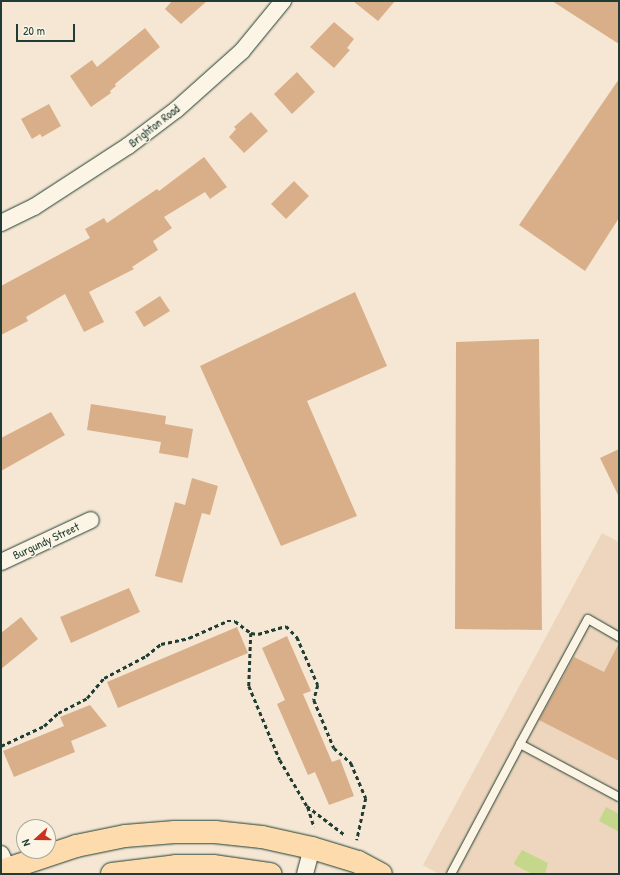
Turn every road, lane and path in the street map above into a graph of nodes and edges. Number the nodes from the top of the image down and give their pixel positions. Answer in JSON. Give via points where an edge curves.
{"nodes":[{"id":1,"x":283,"y":1,"type":"edge"},
{"id":2,"x":1,"y":223,"type":"edge"},
{"id":3,"x":91,"y":520,"type":"dead end"},
{"id":4,"x":1,"y":562,"type":"edge"},
{"id":5,"x":251,"y":633,"type":"junction"},
{"id":6,"x":619,"y":637,"type":"edge"},
{"id":7,"x":520,"y":744,"type":"junction"},
{"id":8,"x":1,"y":746,"type":"edge"},
{"id":9,"x":619,"y":798,"type":"edge"},
{"id":10,"x":307,"y":806,"type":"junction"},
{"id":11,"x":314,"y":841,"type":"junction"},
{"id":12,"x":5,"y":867,"type":"edge"},
{"id":13,"x":112,"y":874,"type":"edge"},
{"id":14,"x":270,"y":874,"type":"edge"},
{"id":15,"x":305,"y":874,"type":"edge"},
{"id":16,"x":381,"y":874,"type":"edge"},
{"id":17,"x":451,"y":874,"type":"edge"}],
"edges":[{"from":1,"to":2,"type":"street","name":"Brighton Road","via":[[242,51],[176,110],[122,150],[34,207]]},
{"from":3,"to":4,"type":"street","name":"Burgundy Street"},
{"from":5,"to":8,"type":"path","via":[[235,621],[227,621],[189,638],[162,644],[146,656],[104,678],[87,698],[58,713],[44,726]]},
{"from":5,"to":10,"type":"path","via":[[249,686],[280,760]]},
{"from":5,"to":10,"type":"path","via":[[258,634],[286,626],[297,638],[318,685],[314,700],[334,748],[351,763],[366,798],[356,845]]},
{"from":6,"to":7,"type":"lane","via":[[588,619]]},
{"from":7,"to":9,"type":"lane"},
{"from":7,"to":17,"type":"lane"},
{"from":10,"to":11,"type":"path"},
{"from":11,"to":12,"type":"main road","via":[[215,832],[125,836],[76,846]]},
{"from":11,"to":15,"type":"street"},
{"from":11,"to":16,"type":"main road"},
{"from":13,"to":14,"type":"main road","via":[[176,866],[213,866]]}]}
